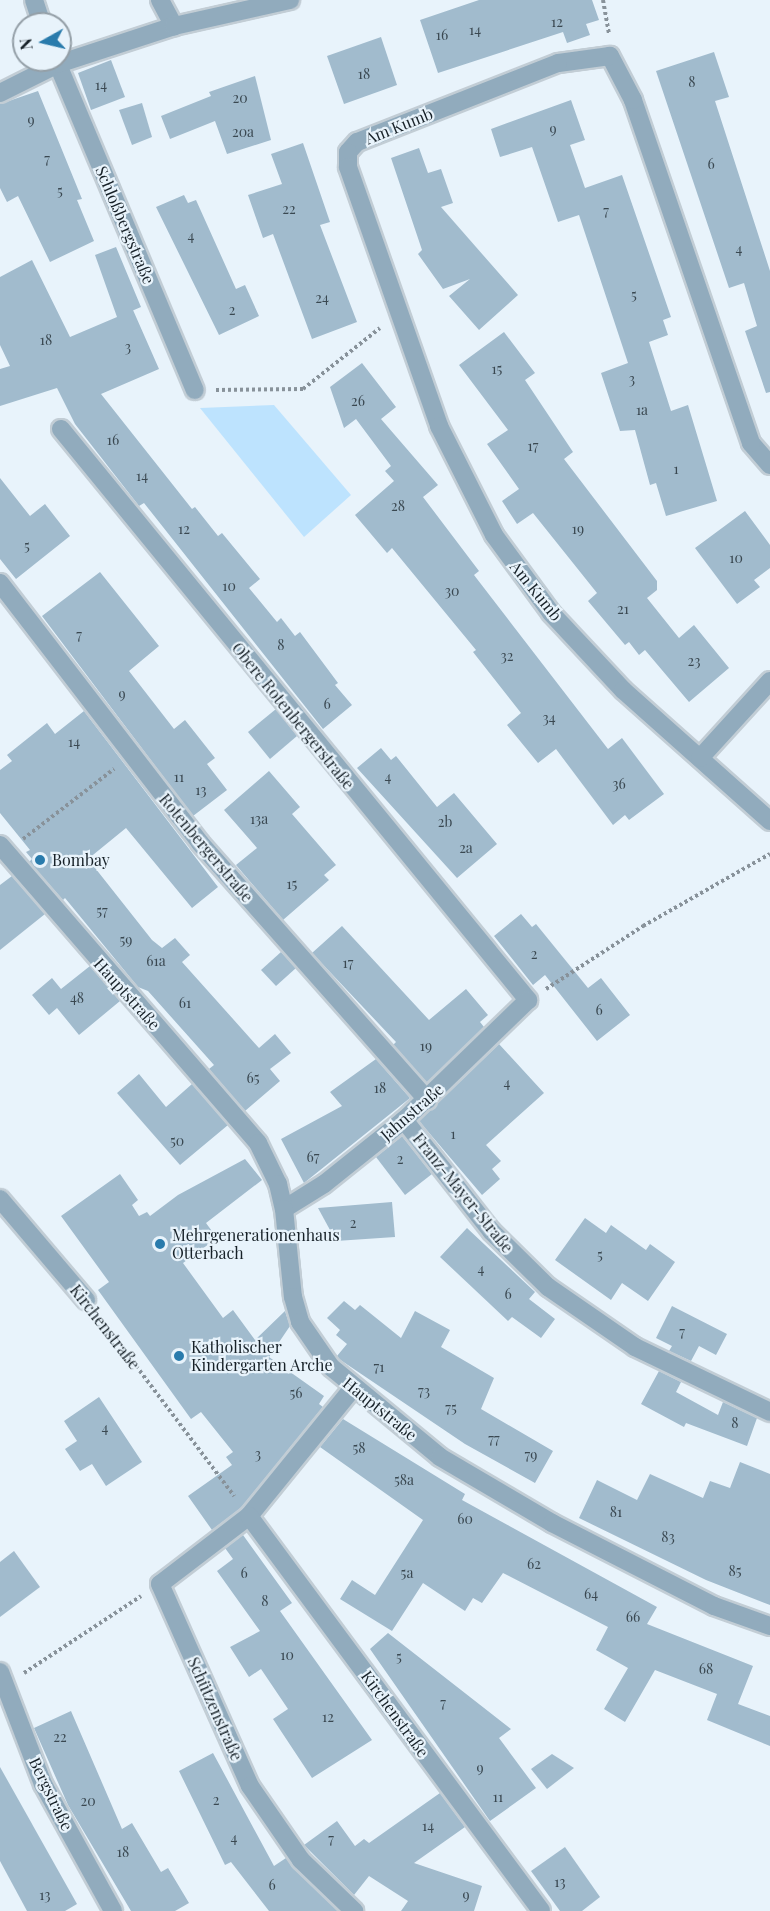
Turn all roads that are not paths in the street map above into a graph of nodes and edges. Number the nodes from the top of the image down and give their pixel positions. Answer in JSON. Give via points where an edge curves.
{"nodes":[{"id":1,"x":160,"y":0,"type":"edge"},
{"id":2,"x":290,"y":0,"type":"edge"},
{"id":3,"x":174,"y":26,"type":"junction"},
{"id":4,"x":72,"y":57,"type":"edge"},
{"id":5,"x":39,"y":72,"type":"edge"},
{"id":6,"x":61,"y":72,"type":"edge"},
{"id":7,"x":0,"y":93,"type":"edge"},
{"id":8,"x":195,"y":390,"type":"road end"},
{"id":9,"x":61,"y":429,"type":"dead end"},
{"id":10,"x":770,"y":465,"type":"edge"},
{"id":11,"x":0,"y":583,"type":"edge"},
{"id":12,"x":770,"y":681,"type":"edge"},
{"id":13,"x":700,"y":758,"type":"junction"},
{"id":14,"x":770,"y":821,"type":"edge"},
{"id":15,"x":4,"y":857,"type":"edge"},
{"id":16,"x":528,"y":1000,"type":"joint"},
{"id":17,"x":427,"y":1100,"type":"junction"},
{"id":18,"x":404,"y":1120,"type":"junction"},
{"id":19,"x":0,"y":1199,"type":"edge"},
{"id":20,"x":284,"y":1209,"type":"junction"},
{"id":21,"x":86,"y":1300,"type":"road end"},
{"id":22,"x":353,"y":1388,"type":"junction"},
{"id":23,"x":770,"y":1412,"type":"edge"},
{"id":24,"x":249,"y":1516,"type":"junction"},
{"id":25,"x":770,"y":1626,"type":"edge"},
{"id":26,"x":3,"y":1678,"type":"edge"},
{"id":27,"x":113,"y":1911,"type":"edge"},
{"id":28,"x":354,"y":1911,"type":"edge"},
{"id":29,"x":541,"y":1911,"type":"edge"}],
"edges":[{"from":1,"to":3,"type":"street"},
{"from":2,"to":3,"type":"street"},
{"from":3,"to":4,"type":"street"},
{"from":5,"to":7,"type":"street"},
{"from":6,"to":8,"type":"street","name":"Schloßbergstraße"},
{"from":9,"to":16,"type":"street","name":"Obere Rotenbergerstraße"},
{"from":10,"to":13,"type":"street","name":"Am Kumb","via":[[751,443],[633,100],[610,56],[558,63],[357,142],[348,152],[348,167],[398,314],[463,480],[522,578],[623,690]]},
{"from":11,"to":17,"type":"street","name":"Rotenbergerstraße","via":[[130,756],[274,929]]},
{"from":12,"to":13,"type":"street"},
{"from":13,"to":14,"type":"street","name":"Am Kumb"},
{"from":15,"to":20,"type":"street","name":"Hauptstraße","via":[[238,1116],[262,1150],[278,1184]]},
{"from":16,"to":17,"type":"street","name":"Jahnstraße"},
{"from":17,"to":18,"type":"street","name":"Jahnstraße"},
{"from":18,"to":20,"type":"street","name":"Jahnstraße","via":[[324,1185]]},
{"from":18,"to":23,"type":"street","name":"Franz-Mayer-Straße","via":[[491,1231],[548,1287],[635,1347]]},
{"from":19,"to":21,"type":"street","name":"Kirchenstraße"},
{"from":20,"to":22,"type":"street","name":"Hauptstraße","via":[[293,1297],[300,1322],[311,1344]]},
{"from":22,"to":24,"type":"street"},
{"from":22,"to":25,"type":"street","name":"Hauptstraße","via":[[440,1456],[552,1523],[694,1596]]},
{"from":24,"to":28,"type":"street","name":"Schützenstraße","via":[[160,1584],[250,1786],[301,1860]]},
{"from":24,"to":29,"type":"street","name":"Kirchenstraße"},
{"from":26,"to":27,"type":"street","name":"Bergstraße","via":[[43,1784]]}]}
